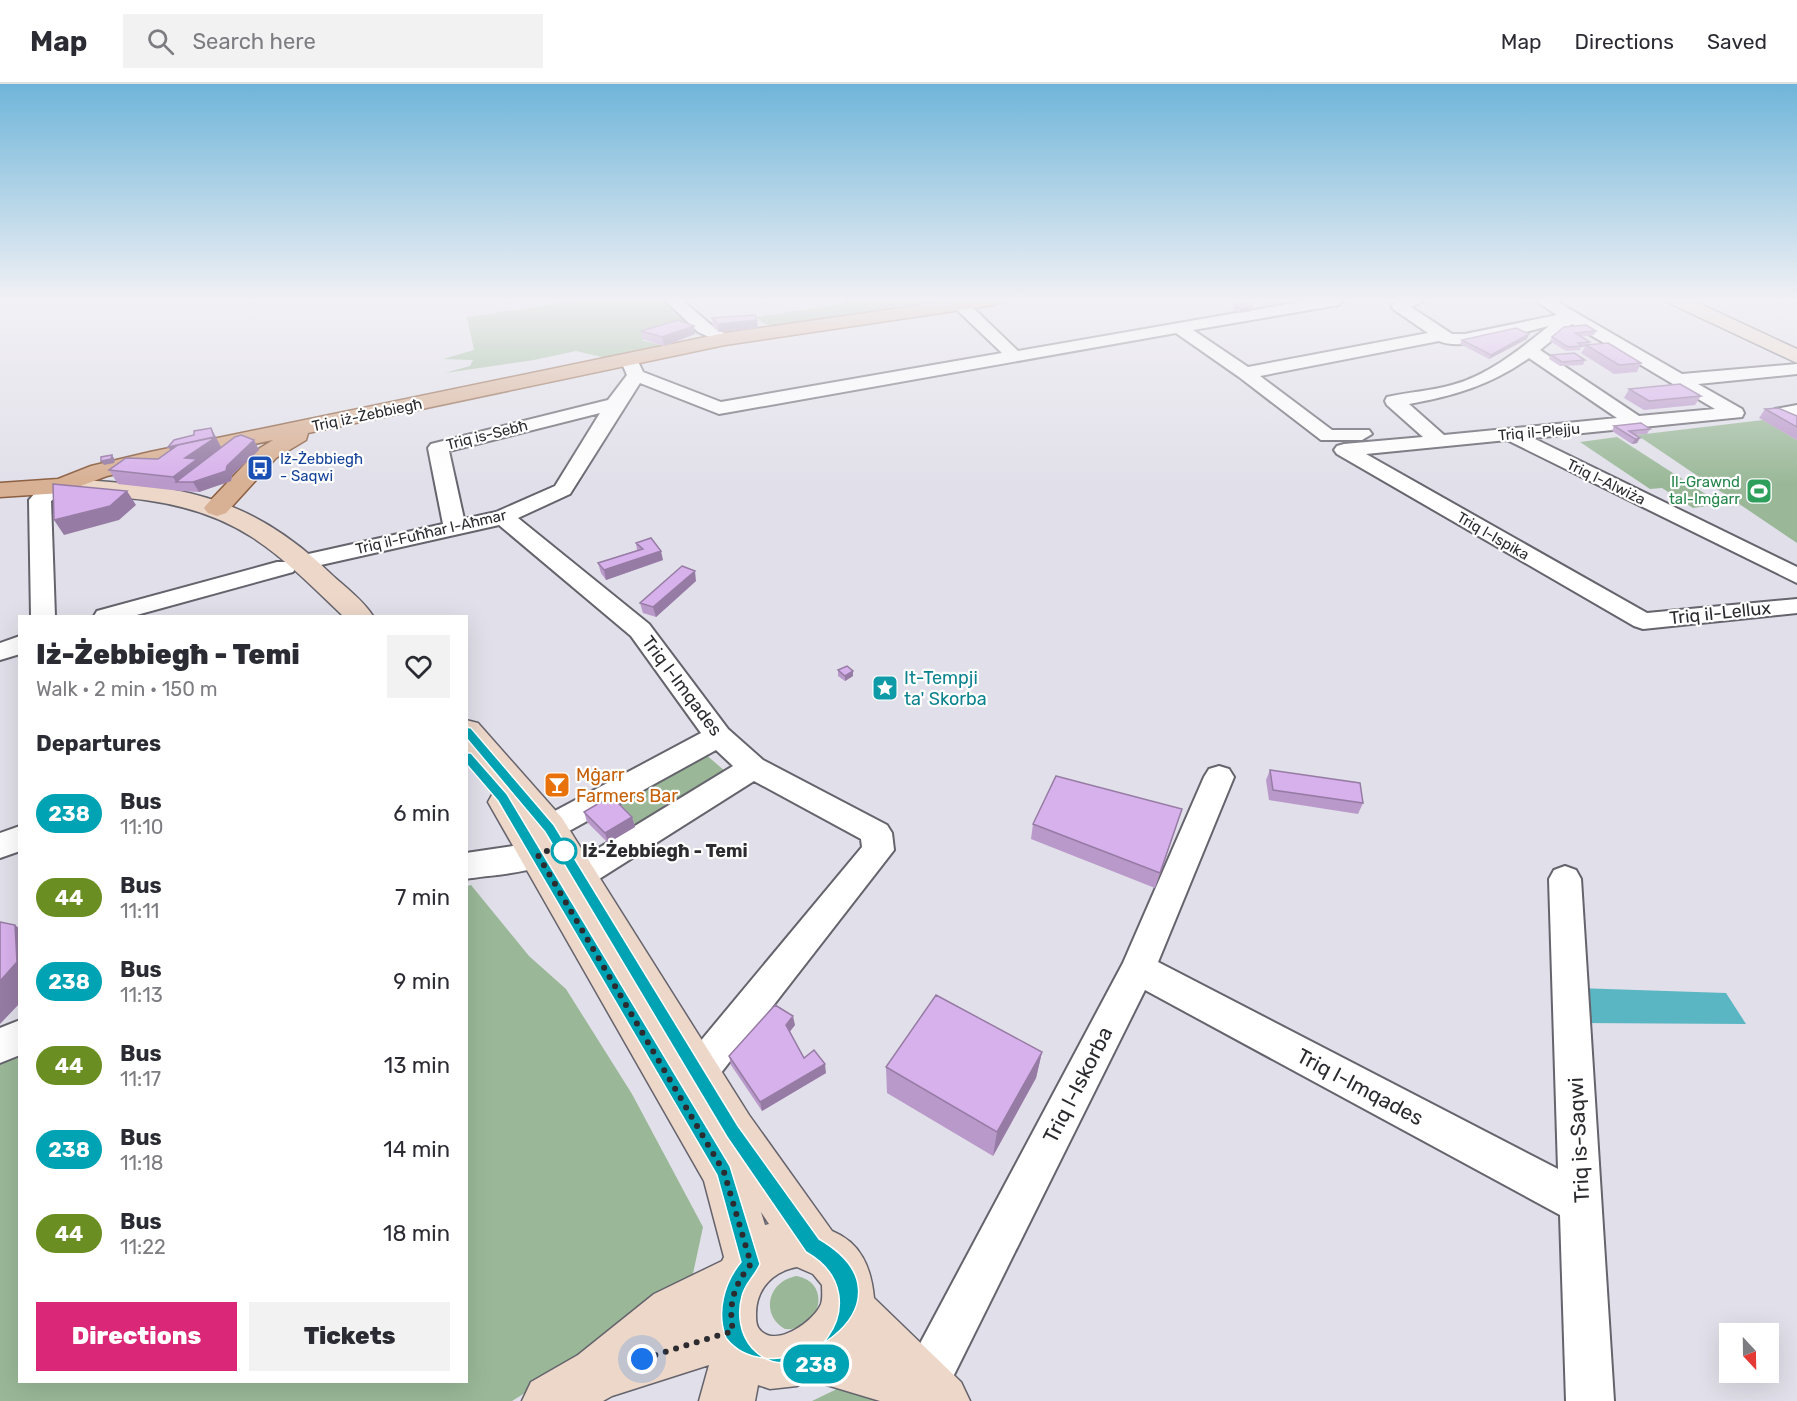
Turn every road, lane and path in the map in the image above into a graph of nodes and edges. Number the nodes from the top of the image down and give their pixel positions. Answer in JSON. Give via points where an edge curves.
{"nodes":[{"id":1,"x":651,"y":361,"type":"edge"},
{"id":2,"x":989,"y":361,"type":"edge"},
{"id":3,"x":1228,"y":361,"type":"edge"},
{"id":4,"x":1305,"y":361,"type":"edge"},
{"id":5,"x":1509,"y":361,"type":"edge"},
{"id":6,"x":1546,"y":361,"type":"edge"},
{"id":7,"x":1647,"y":361,"type":"edge"},
{"id":8,"x":633,"y":367,"type":"junction"},
{"id":9,"x":1797,"y":369,"type":"edge"},
{"id":10,"x":1245,"y":373,"type":"junction"},
{"id":11,"x":1678,"y":380,"type":"junction"},
{"id":12,"x":615,"y":404,"type":"junction"},
{"id":13,"x":334,"y":422,"type":"junction"},
{"id":14,"x":1636,"y":423,"type":"junction"},
{"id":15,"x":1362,"y":434,"type":"dead end"},
{"id":16,"x":1511,"y":435,"type":"junction"},
{"id":17,"x":244,"y":440,"type":"junction"},
{"id":18,"x":1440,"y":441,"type":"junction"},
{"id":19,"x":1344,"y":450,"type":"joint"},
{"id":20,"x":268,"y":453,"type":"junction"},
{"id":21,"x":56,"y":489,"type":"junction"},
{"id":22,"x":0,"y":490,"type":"edge"},
{"id":23,"x":0,"y":496,"type":"edge"},
{"id":24,"x":217,"y":508,"type":"junction"},
{"id":25,"x":503,"y":517,"type":"junction"},
{"id":26,"x":455,"y":527,"type":"junction"},
{"id":27,"x":294,"y":565,"type":"junction"},
{"id":28,"x":1797,"y":576,"type":"edge"},
{"id":29,"x":1797,"y":606,"type":"edge"},
{"id":30,"x":43,"y":615,"type":"edge"},
{"id":31,"x":110,"y":615,"type":"edge"},
{"id":32,"x":338,"y":615,"type":"edge"},
{"id":33,"x":358,"y":615,"type":"edge"},
{"id":34,"x":1643,"y":621,"type":"joint"},
{"id":35,"x":18,"y":645,"type":"edge"},
{"id":36,"x":0,"y":652,"type":"edge"},
{"id":37,"x":468,"y":734,"type":"edge"},
{"id":38,"x":718,"y":736,"type":"junction"},
{"id":39,"x":468,"y":758,"type":"edge"},
{"id":40,"x":753,"y":767,"type":"junction"},
{"id":41,"x":1219,"y":777,"type":"dead end"},
{"id":42,"x":18,"y":839,"type":"edge"},
{"id":43,"x":0,"y":846,"type":"edge"},
{"id":44,"x":556,"y":851,"type":"junction"},
{"id":45,"x":468,"y":866,"type":"edge"},
{"id":46,"x":1565,"y":879,"type":"dead end"},
{"id":47,"x":1138,"y":969,"type":"junction"},
{"id":48,"x":18,"y":1038,"type":"edge"},
{"id":49,"x":0,"y":1046,"type":"edge"},
{"id":50,"x":697,"y":1074,"type":"junction"},
{"id":51,"x":1582,"y":1204,"type":"junction"},
{"id":52,"x":813,"y":1246,"type":"junction"},
{"id":53,"x":744,"y":1272,"type":"junction"},
{"id":54,"x":849,"y":1310,"type":"junction"},
{"id":55,"x":736,"y":1340,"type":"junction"},
{"id":56,"x":597,"y":1374,"type":"junction"},
{"id":57,"x":800,"y":1377,"type":"edge"},
{"id":58,"x":933,"y":1393,"type":"edge"},
{"id":59,"x":550,"y":1401,"type":"edge"},
{"id":60,"x":727,"y":1401,"type":"edge"},
{"id":61,"x":1590,"y":1401,"type":"edge"}],
"edges":[{"from":1,"to":8,"type":"main road","name":"Triq iż-Żebbiegħ"},
{"from":2,"to":8,"type":"street","via":[[719,408]]},
{"from":3,"to":10,"type":"street"},
{"from":4,"to":10,"type":"street"},
{"from":5,"to":18,"type":"street","via":[[1467,386],[1394,401]]},
{"from":6,"to":14,"type":"street"},
{"from":7,"to":11,"type":"street"},
{"from":8,"to":12,"type":"street","name":"Triq il-Fuħħar l-Aħmar"},
{"from":8,"to":13,"type":"main road","name":"Triq iż-Żebbiegħ"},
{"from":9,"to":11,"type":"street"},
{"from":10,"to":15,"type":"street","via":[[1328,436]]},
{"from":11,"to":14,"type":"street","name":"Triq il-Plejju","via":[[1735,413]]},
{"from":12,"to":25,"type":"street","name":"Triq il-Fuħħar l-Aħmar","via":[[563,490]]},
{"from":12,"to":26,"type":"street","name":"Triq is-Sebħ","via":[[438,448]]},
{"from":13,"to":17,"type":"main road","name":"Triq iż-Żebbiegħ"},
{"from":13,"to":20,"type":"main road"},
{"from":14,"to":16,"type":"street","name":"Triq il-Plejju"},
{"from":16,"to":18,"type":"street","name":"Triq il-Plejju"},
{"from":16,"to":28,"type":"street","name":"Triq l-Alwiża"},
{"from":17,"to":20,"type":"main road","via":[[267,443]]},
{"from":17,"to":21,"type":"main road","name":"Triq iż-Żebbiegħ","via":[[99,471]]},
{"from":18,"to":19,"type":"street","name":"Triq il-Plejju"},
{"from":19,"to":34,"type":"street","name":"Triq l-Ispika"},
{"from":20,"to":24,"type":"main road"},
{"from":21,"to":22,"type":"main road"},
{"from":21,"to":23,"type":"main road"},
{"from":21,"to":24,"type":"main road","via":[[153,494]]},
{"from":21,"to":27,"type":"main road","via":[[172,503],[205,514]]},
{"from":21,"to":30,"type":"street","via":[[40,500]]},
{"from":24,"to":27,"type":"main road","via":[[274,538]]},
{"from":25,"to":26,"type":"street","name":"Triq il-Fuħħar l-Aħmar"},
{"from":25,"to":38,"type":"street","name":"Triq l-Imqades","via":[[640,630]]},
{"from":26,"to":27,"type":"street","name":"Triq il-Fuħħar l-Aħmar"},
{"from":27,"to":31,"type":"street","name":"Triq il-Fuħħar l-Aħmar"},
{"from":27,"to":32,"type":"main road"},
{"from":27,"to":33,"type":"main road"},
{"from":29,"to":34,"type":"street","name":"Triq il-Lellux"},
{"from":35,"to":36,"type":"street"},
{"from":37,"to":44,"type":"main road"},
{"from":38,"to":40,"type":"street","name":"Triq l-Imqades"},
{"from":38,"to":44,"type":"street"},
{"from":39,"to":44,"type":"main road"},
{"from":40,"to":44,"type":"street"},
{"from":40,"to":50,"type":"street","name":"Triq l-Imqades","via":[[876,833],[878,850]]},
{"from":41,"to":47,"type":"street","name":"Triq l-Iskorba"},
{"from":42,"to":43,"type":"street"},
{"from":44,"to":45,"type":"street"},
{"from":44,"to":50,"type":"main road"},
{"from":44,"to":53,"type":"main road","via":[[724,1172]]},
{"from":46,"to":51,"type":"street","name":"Triq is-Saqwi"},
{"from":47,"to":51,"type":"street","name":"Triq l-Imqades"},
{"from":47,"to":58,"type":"street","name":"Triq l-Iskorba"},
{"from":48,"to":49,"type":"street"},
{"from":50,"to":52,"type":"main road"},
{"from":51,"to":61,"type":"street","name":"Triq is-Saqwi"},
{"from":52,"to":53,"type":"main road","via":[[798,1242],[782,1244],[767,1250]]},
{"from":52,"to":54,"type":"main road","via":[[829,1255],[841,1270],[848,1288]]},
{"from":53,"to":55,"type":"main road","via":[[730,1314]]},
{"from":53,"to":56,"type":"main road","via":[[672,1312]]},
{"from":54,"to":57,"type":"main road","via":[[836,1345]]},
{"from":54,"to":58,"type":"main road"},
{"from":55,"to":56,"type":"main road"},
{"from":55,"to":57,"type":"main road","via":[[752,1362],[766,1371]]},
{"from":55,"to":60,"type":"main road"},
{"from":56,"to":59,"type":"main road"},
{"from":57,"to":58,"type":"main road"}]}
